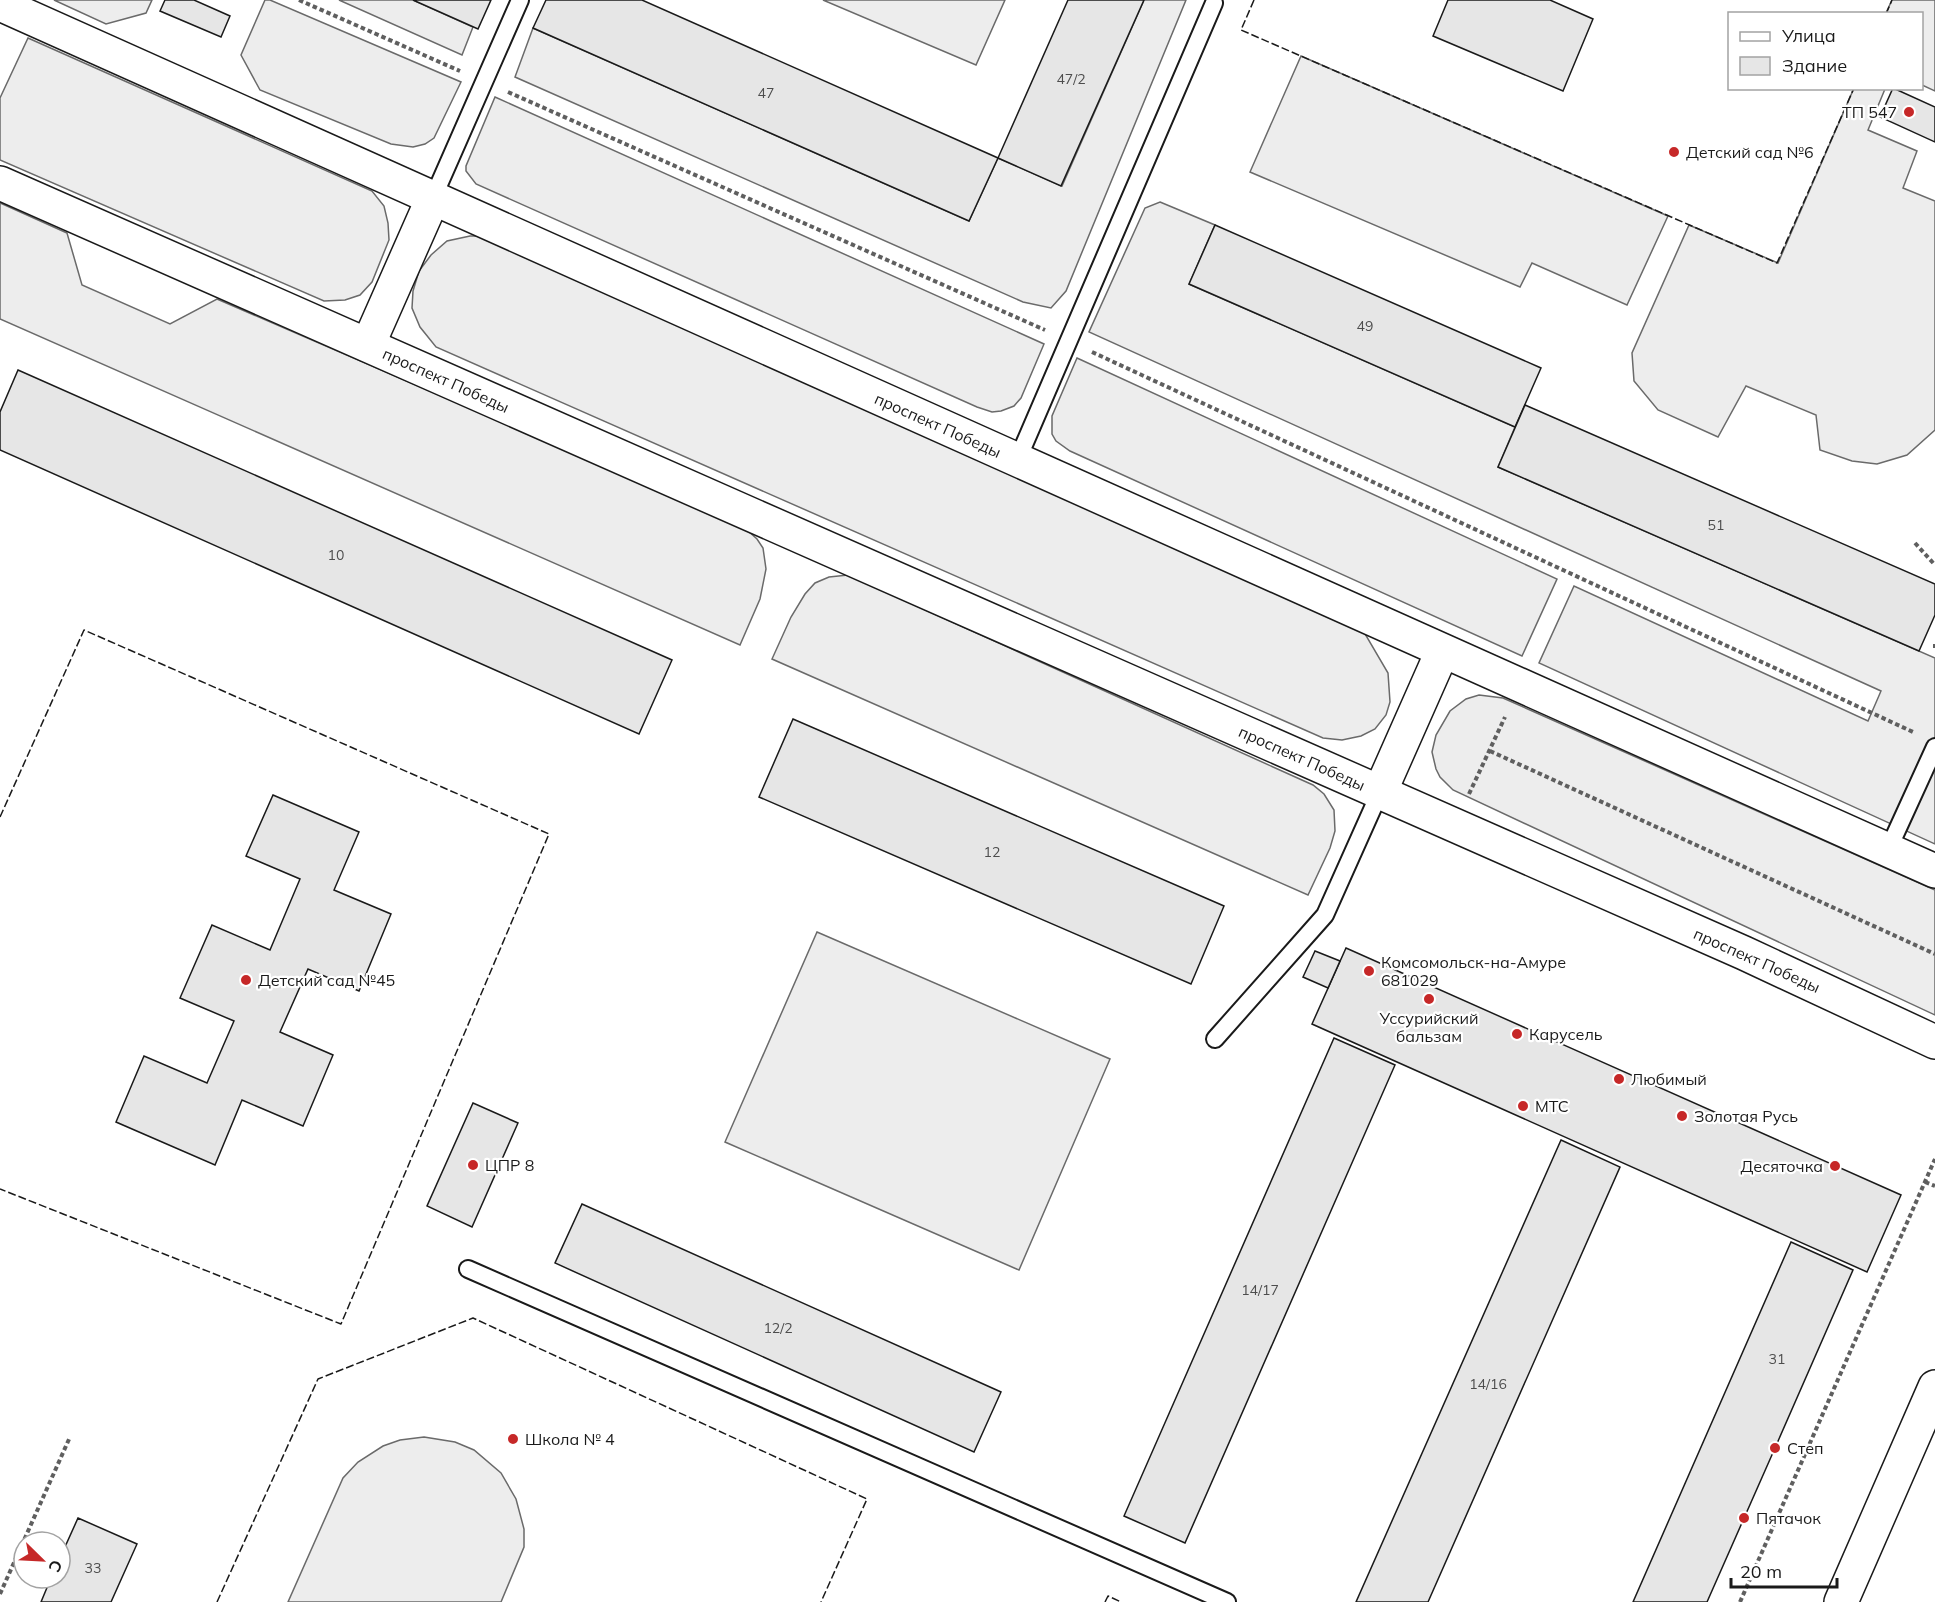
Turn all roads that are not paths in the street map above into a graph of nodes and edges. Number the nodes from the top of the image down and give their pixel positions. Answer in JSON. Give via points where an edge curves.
{"nodes":[{"id":1,"x":520,"y":0,"type":"edge"},
{"id":2,"x":1214,"y":3,"type":"dead end"},
{"id":3,"x":0,"y":4,"type":"edge"},
{"id":4,"x":0,"y":183,"type":"edge"},
{"id":5,"x":433,"y":198,"type":"junction"},
{"id":6,"x":368,"y":345,"type":"junction"},
{"id":7,"x":1017,"y":461,"type":"junction"},
{"id":8,"x":1442,"y":652,"type":"junction"},
{"id":9,"x":1935,"y":747,"type":"edge"},
{"id":10,"x":1380,"y":792,"type":"junction"},
{"id":11,"x":1888,"y":850,"type":"junction"},
{"id":12,"x":1935,"y":871,"type":"edge"},
{"id":13,"x":1215,"y":1039,"type":"dead end"},
{"id":14,"x":1935,"y":1041,"type":"edge"},
{"id":15,"x":468,"y":1269,"type":"dead end"},
{"id":16,"x":1935,"y":1387,"type":"edge"},
{"id":17,"x":1227,"y":1602,"type":"edge"},
{"id":18,"x":1841,"y":1602,"type":"edge"}],
"edges":[{"from":1,"to":5,"type":"lane"},
{"from":2,"to":7,"type":"lane"},
{"from":3,"to":5,"type":"main road","name":"проспект Победы"},
{"from":4,"to":6,"type":"main road","name":"проспект Победы"},
{"from":5,"to":6,"type":"main road","name":"проспект Победы"},
{"from":5,"to":7,"type":"main road","name":"проспект Победы"},
{"from":6,"to":10,"type":"main road","name":"проспект Победы"},
{"from":7,"to":8,"type":"main road","name":"проспект Победы"},
{"from":8,"to":10,"type":"main road","name":"проспект Победы"},
{"from":8,"to":11,"type":"main road","name":"проспект Победы"},
{"from":9,"to":11,"type":"lane"},
{"from":10,"to":13,"type":"lane","via":[[1325,915]]},
{"from":10,"to":14,"type":"main road","name":"проспект Победы"},
{"from":11,"to":12,"type":"main road","name":"проспект Победы"},
{"from":15,"to":17,"type":"lane"},
{"from":16,"to":18,"type":"main road"}]}
